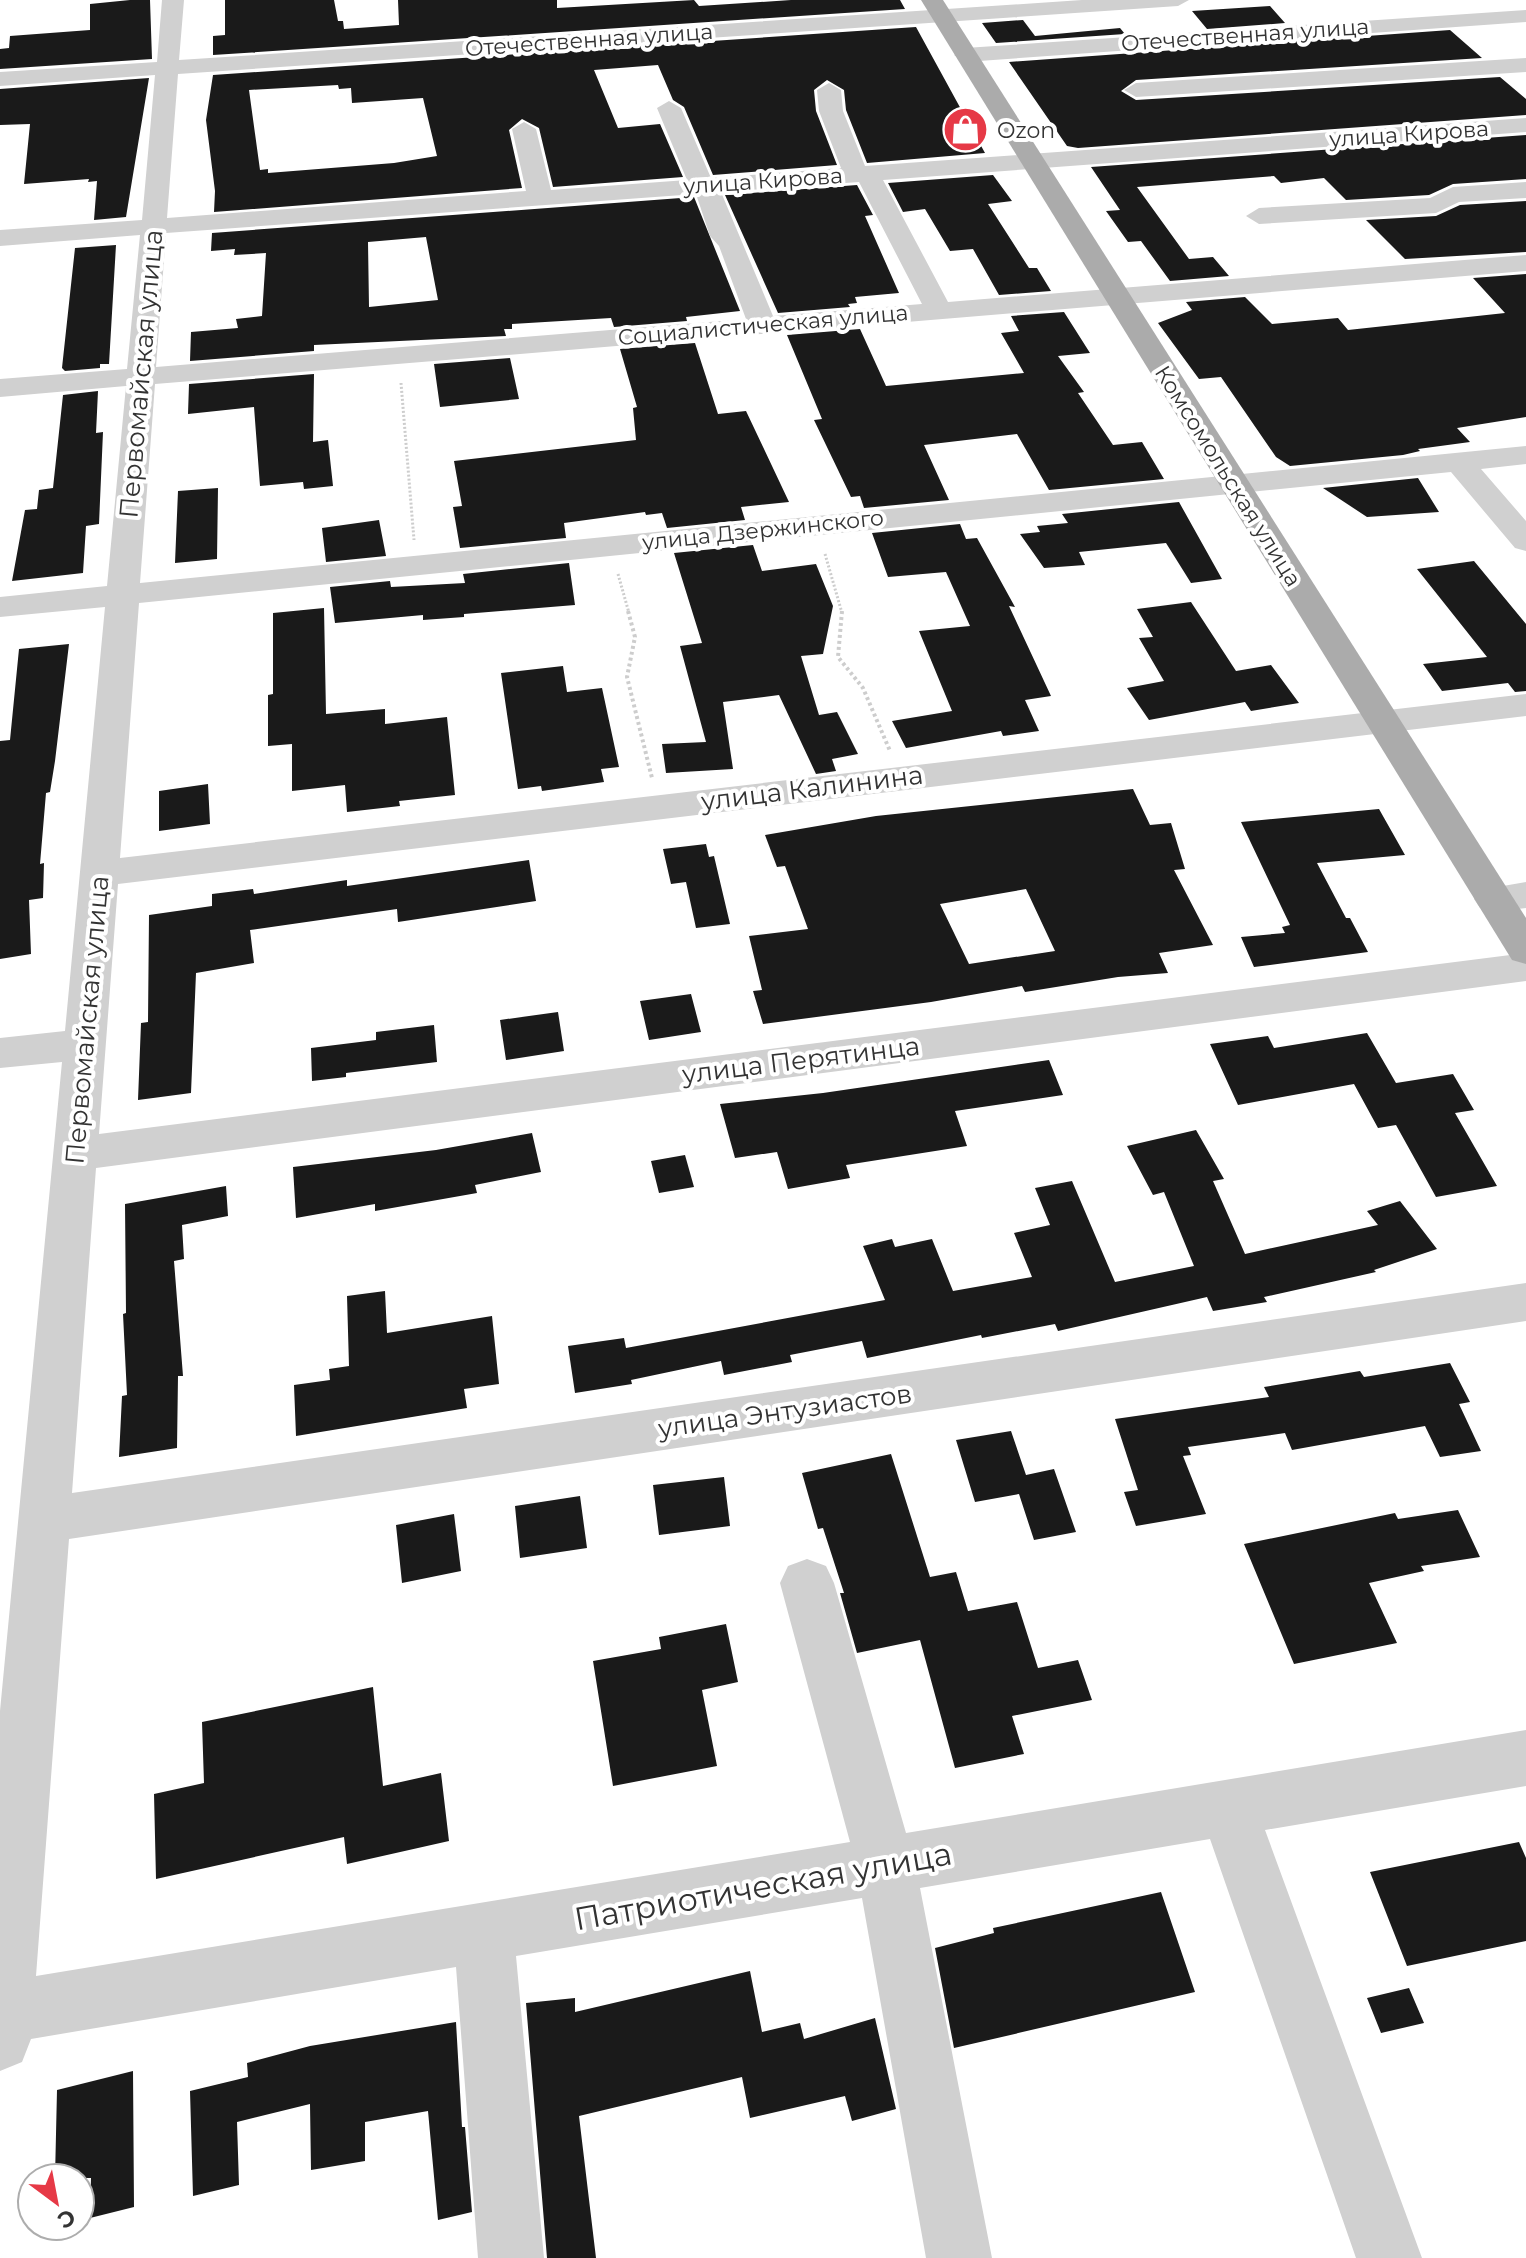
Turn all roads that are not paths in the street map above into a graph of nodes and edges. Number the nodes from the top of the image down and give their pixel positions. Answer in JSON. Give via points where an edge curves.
{"nodes":[{"id":1,"x":173,"y":0,"type":"edge"},
{"id":2,"x":1178,"y":0,"type":"edge"},
{"id":3,"x":937,"y":8,"type":"edge"},
{"id":4,"x":1526,"y":16,"type":"edge"},
{"id":5,"x":965,"y":55,"type":"junction"},
{"id":6,"x":1526,"y":65,"type":"edge"},
{"id":7,"x":167,"y":68,"type":"junction"},
{"id":8,"x":1496,"y":68,"type":"junction"},
{"id":9,"x":0,"y":79,"type":"edge"},
{"id":10,"x":1275,"y":84,"type":"junction"},
{"id":11,"x":829,"y":90,"type":"dead end"},
{"id":12,"x":1136,"y":90,"type":"dead end"},
{"id":13,"x":1526,"y":92,"type":"edge"},
{"id":14,"x":669,"y":108,"type":"dead end"},
{"id":15,"x":1526,"y":125,"type":"edge"},
{"id":16,"x":524,"y":129,"type":"dead end"},
{"id":17,"x":1327,"y":139,"type":"junction"},
{"id":18,"x":1031,"y":160,"type":"junction"},
{"id":19,"x":862,"y":173,"type":"junction"},
{"id":20,"x":704,"y":185,"type":"junction"},
{"id":21,"x":1526,"y":190,"type":"edge"},
{"id":22,"x":540,"y":198,"type":"junction"},
{"id":23,"x":1259,"y":216,"type":"dead end"},
{"id":24,"x":154,"y":228,"type":"junction"},
{"id":25,"x":0,"y":238,"type":"edge"},
{"id":26,"x":1526,"y":263,"type":"edge"},
{"id":27,"x":1116,"y":296,"type":"junction"},
{"id":28,"x":939,"y":311,"type":"junction"},
{"id":29,"x":762,"y":325,"type":"junction"},
{"id":30,"x":141,"y":376,"type":"junction"},
{"id":31,"x":0,"y":388,"type":"edge"},
{"id":32,"x":1526,"y":455,"type":"edge"},
{"id":33,"x":1458,"y":461,"type":"junction"},
{"id":34,"x":1232,"y":482,"type":"junction"},
{"id":35,"x":1526,"y":541,"type":"edge"},
{"id":36,"x":123,"y":595,"type":"junction"},
{"id":37,"x":0,"y":607,"type":"edge"},
{"id":38,"x":1526,"y":705,"type":"edge"},
{"id":39,"x":1383,"y":723,"type":"junction"},
{"id":40,"x":99,"y":873,"type":"junction"},
{"id":41,"x":1510,"y":897,"type":"edge"},
{"id":42,"x":1526,"y":950,"type":"edge"},
{"id":43,"x":1526,"y":967,"type":"edge"},
{"id":44,"x":85,"y":1044,"type":"junction"},
{"id":45,"x":0,"y":1053,"type":"edge"},
{"id":46,"x":75,"y":1154,"type":"junction"},
{"id":47,"x":1526,"y":1302,"type":"edge"},
{"id":48,"x":44,"y":1520,"type":"junction"},
{"id":49,"x":807,"y":1583,"type":"dead end"},
{"id":50,"x":1526,"y":1758,"type":"edge"},
{"id":51,"x":1228,"y":1808,"type":"junction"},
{"id":52,"x":886,"y":1865,"type":"junction"},
{"id":53,"x":484,"y":1932,"type":"junction"},
{"id":54,"x":1,"y":2022,"type":"edge"},
{"id":55,"x":511,"y":2258,"type":"edge"},
{"id":56,"x":959,"y":2258,"type":"edge"},
{"id":57,"x":1389,"y":2258,"type":"edge"}],
"edges":[{"from":1,"to":7,"type":"street","name":"Первомайская улица"},
{"from":2,"to":3,"type":"street","name":"Отечественная улица"},
{"from":3,"to":5,"type":"main road","name":"Комсомольская улица"},
{"from":3,"to":7,"type":"street","name":"Отечественная улица"},
{"from":4,"to":5,"type":"street","name":"Отечественная улица"},
{"from":5,"to":18,"type":"main road","name":"Комсомольская улица"},
{"from":6,"to":8,"type":"street"},
{"from":7,"to":9,"type":"street","name":"Отечественная улица"},
{"from":7,"to":24,"type":"street","name":"Первомайская улица"},
{"from":8,"to":10,"type":"street"},
{"from":8,"to":13,"type":"street"},
{"from":10,"to":12,"type":"street"},
{"from":10,"to":17,"type":"street"},
{"from":11,"to":19,"type":"street","via":[[831,111]]},
{"from":14,"to":20,"type":"street"},
{"from":15,"to":17,"type":"street","name":"улица Кирова"},
{"from":16,"to":22,"type":"street"},
{"from":17,"to":18,"type":"street","name":"улица Кирова"},
{"from":18,"to":19,"type":"street","name":"улица Кирова"},
{"from":18,"to":27,"type":"main road","name":"Комсомольская улица"},
{"from":19,"to":20,"type":"street","name":"улица Кирова"},
{"from":19,"to":28,"type":"street"},
{"from":20,"to":22,"type":"street","name":"улица Кирова"},
{"from":20,"to":29,"type":"street"},
{"from":21,"to":23,"type":"street","via":[[1453,195],[1436,205]]},
{"from":22,"to":24,"type":"street","name":"улица Кирова"},
{"from":24,"to":25,"type":"street","name":"улица Кирова"},
{"from":24,"to":30,"type":"street","name":"Первомайская улица"},
{"from":26,"to":27,"type":"street","name":"Социалистическая улица"},
{"from":27,"to":28,"type":"street","name":"Социалистическая улица"},
{"from":27,"to":34,"type":"main road","name":"Комсомольская улица"},
{"from":28,"to":29,"type":"street","name":"Социалистическая улица"},
{"from":29,"to":30,"type":"street","name":"Социалистическая улица"},
{"from":30,"to":31,"type":"street","name":"Социалистическая улица"},
{"from":30,"to":36,"type":"street","name":"Первомайская улица"},
{"from":32,"to":33,"type":"street","name":"улица Дзержинского"},
{"from":33,"to":34,"type":"street","name":"улица Дзержинского"},
{"from":33,"to":35,"type":"street"},
{"from":34,"to":36,"type":"street","name":"улица Дзержинского"},
{"from":34,"to":39,"type":"main road","name":"Комсомольская улица"},
{"from":36,"to":37,"type":"street","name":"улица Дзержинского"},
{"from":36,"to":40,"type":"street","name":"Первомайская улица"},
{"from":38,"to":39,"type":"street","name":"улица Калинина"},
{"from":39,"to":40,"type":"street","name":"улица Калинина"},
{"from":39,"to":41,"type":"main road","name":"Комсомольская улица"},
{"from":40,"to":44,"type":"street","name":"Первомайская улица"},
{"from":41,"to":42,"type":"main road","name":"Комсомольская улица"},
{"from":43,"to":46,"type":"street","name":"улица Перятинца"},
{"from":44,"to":45,"type":"street"},
{"from":44,"to":46,"type":"street","name":"Первомайская улица"},
{"from":46,"to":48,"type":"street","name":"Первомайская улица"},
{"from":47,"to":48,"type":"street","name":"улица Энтузиастов"},
{"from":48,"to":54,"type":"street","name":"Первомайская улица"},
{"from":49,"to":52,"type":"street"},
{"from":50,"to":51,"type":"street","name":"Патриотическая улица"},
{"from":51,"to":52,"type":"street","name":"Патриотическая улица"},
{"from":51,"to":57,"type":"street"},
{"from":52,"to":53,"type":"street","name":"Патриотическая улица"},
{"from":52,"to":56,"type":"street"},
{"from":53,"to":54,"type":"street","name":"Патриотическая улица"},
{"from":53,"to":55,"type":"street"}]}
